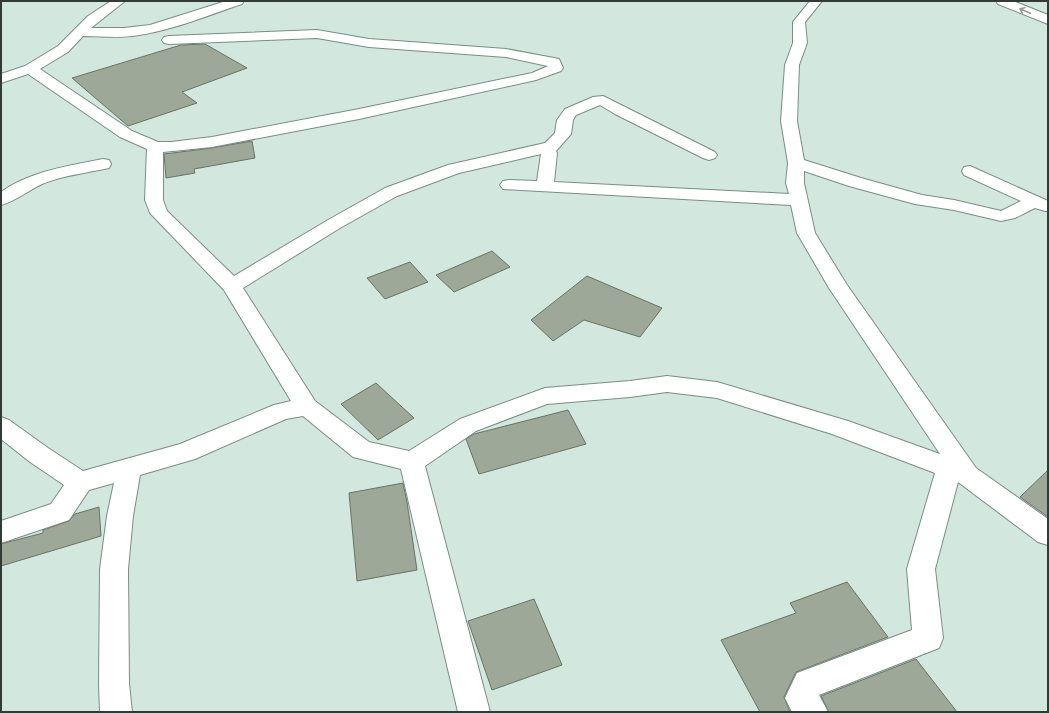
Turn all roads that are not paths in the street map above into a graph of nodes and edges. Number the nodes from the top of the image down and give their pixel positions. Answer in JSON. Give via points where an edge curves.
{"nodes":[{"id":1,"x":119,"y":1,"type":"edge"},
{"id":2,"x":238,"y":1,"type":"edge"},
{"id":3,"x":816,"y":1,"type":"edge"},
{"id":4,"x":1002,"y":1,"type":"edge"},
{"id":5,"x":1027,"y":1,"type":"edge"},
{"id":6,"x":1048,"y":9,"type":"edge"},
{"id":7,"x":1048,"y":20,"type":"edge"},
{"id":8,"x":80,"y":32,"type":"junction"},
{"id":9,"x":169,"y":40,"type":"dead end"},
{"id":10,"x":30,"y":69,"type":"junction"},
{"id":11,"x":1,"y":79,"type":"edge"},
{"id":12,"x":155,"y":147,"type":"junction"},
{"id":13,"x":548,"y":150,"type":"junction"},
{"id":14,"x":709,"y":155,"type":"dead end"},
{"id":15,"x":796,"y":163,"type":"junction"},
{"id":16,"x":103,"y":164,"type":"dead end"},
{"id":17,"x":970,"y":171,"type":"dead end"},
{"id":18,"x":509,"y":185,"type":"dead end"},
{"id":19,"x":545,"y":187,"type":"junction"},
{"id":20,"x":1,"y":200,"type":"edge"},
{"id":21,"x":799,"y":200,"type":"junction"},
{"id":22,"x":1041,"y":204,"type":"edge"},
{"id":23,"x":232,"y":286,"type":"junction"},
{"id":24,"x":307,"y":407,"type":"junction"},
{"id":25,"x":1,"y":426,"type":"edge"},
{"id":26,"x":412,"y":462,"type":"junction"},
{"id":27,"x":129,"y":468,"type":"junction"},
{"id":28,"x":958,"y":472,"type":"junction"},
{"id":29,"x":80,"y":482,"type":"junction"},
{"id":30,"x":1,"y":532,"type":"edge"},
{"id":31,"x":1048,"y":534,"type":"edge"},
{"id":32,"x":116,"y":712,"type":"edge"},
{"id":33,"x":474,"y":712,"type":"edge"},
{"id":34,"x":812,"y":712,"type":"edge"}],
"edges":[{"from":1,"to":8,"type":"street","via":[[93,19]]},
{"from":2,"to":8,"type":"street","via":[[140,31]]},
{"from":3,"to":15,"type":"street","via":[[799,22],[800,43],[792,71],[789,121]]},
{"from":7,"to":4,"type":"street","one_way":true},
{"from":5,"to":6,"type":"street"},
{"from":8,"to":10,"type":"street","via":[[63,49]]},
{"from":9,"to":12,"type":"street","via":[[317,34],[369,43],[506,53],[554,62],[556,68],[536,76],[359,114],[212,142]]},
{"from":10,"to":11,"type":"street"},
{"from":10,"to":12,"type":"street","via":[[126,134]]},
{"from":12,"to":23,"type":"street","via":[[154,200],[159,213]]},
{"from":13,"to":14,"type":"street","via":[[563,134],[570,112],[603,100]]},
{"from":13,"to":19,"type":"street"},
{"from":13,"to":23,"type":"street","via":[[542,149],[454,169],[391,192]]},
{"from":15,"to":21,"type":"street","via":[[795,183]]},
{"from":15,"to":22,"type":"street","via":[[914,198],[1001,216]]},
{"from":16,"to":20,"type":"street","via":[[28,182]]},
{"from":17,"to":22,"type":"street"},
{"from":18,"to":19,"type":"street"},
{"from":19,"to":21,"type":"street"},
{"from":21,"to":28,"type":"street","via":[[806,233]]},
{"from":23,"to":24,"type":"street"},
{"from":24,"to":26,"type":"street","via":[[362,450]]},
{"from":24,"to":27,"type":"street","via":[[282,411],[186,452]]},
{"from":25,"to":29,"type":"street"},
{"from":26,"to":28,"type":"street","via":[[468,425],[545,396],[667,384],[717,390],[840,427]]},
{"from":26,"to":33,"type":"street"},
{"from":27,"to":29,"type":"street"},
{"from":27,"to":32,"type":"street","via":[[114,569]]},
{"from":28,"to":31,"type":"street"},
{"from":28,"to":34,"type":"street","via":[[921,569],[928,638],[808,684],[801,698]]},
{"from":29,"to":30,"type":"street","via":[[60,512]]}]}
